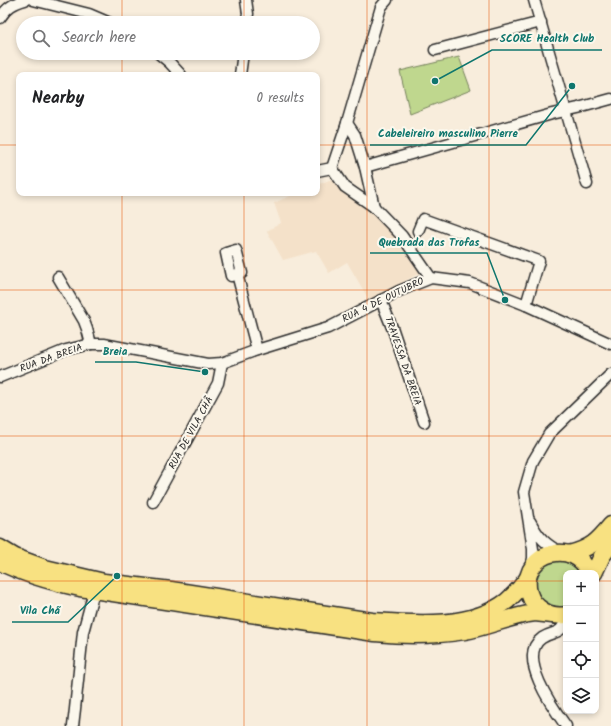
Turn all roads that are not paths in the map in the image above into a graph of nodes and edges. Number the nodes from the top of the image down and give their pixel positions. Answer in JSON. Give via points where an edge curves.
{"nodes":[{"id":1,"x":26,"y":0,"type":"edge"},
{"id":2,"x":33,"y":0,"type":"edge"},
{"id":3,"x":246,"y":0,"type":"edge"},
{"id":4,"x":387,"y":0,"type":"edge"},
{"id":5,"x":534,"y":0,"type":"edge"},
{"id":6,"x":94,"y":16,"type":"edge"},
{"id":7,"x":248,"y":16,"type":"edge"},
{"id":8,"x":0,"y":18,"type":"edge"},
{"id":9,"x":541,"y":22,"type":"junction"},
{"id":10,"x":435,"y":50,"type":"dead end"},
{"id":11,"x":166,"y":60,"type":"edge"},
{"id":12,"x":242,"y":60,"type":"edge"},
{"id":13,"x":178,"y":72,"type":"edge"},
{"id":14,"x":240,"y":72,"type":"edge"},
{"id":15,"x":611,"y":99,"type":"edge"},
{"id":16,"x":566,"y":111,"type":"junction"},
{"id":17,"x":347,"y":123,"type":"junction"},
{"id":18,"x":365,"y":166,"type":"junction"},
{"id":19,"x":332,"y":168,"type":"junction"},
{"id":20,"x":320,"y":170,"type":"edge"},
{"id":21,"x":587,"y":184,"type":"dead end"},
{"id":22,"x":374,"y":207,"type":"junction"},
{"id":23,"x":418,"y":231,"type":"dead end"},
{"id":24,"x":237,"y":274,"type":"dead end"},
{"id":25,"x":58,"y":277,"type":"dead end"},
{"id":26,"x":431,"y":278,"type":"junction"},
{"id":27,"x":381,"y":300,"type":"junction"},
{"id":28,"x":526,"y":305,"type":"junction"},
{"id":29,"x":91,"y":344,"type":"junction"},
{"id":30,"x":611,"y":344,"type":"edge"},
{"id":31,"x":257,"y":350,"type":"junction"},
{"id":32,"x":222,"y":363,"type":"junction"},
{"id":33,"x":611,"y":374,"type":"edge"},
{"id":34,"x":0,"y":377,"type":"edge"},
{"id":35,"x":424,"y":422,"type":"dead end"},
{"id":36,"x":153,"y":502,"type":"dead end"},
{"id":37,"x":527,"y":516,"type":"junction"},
{"id":38,"x":611,"y":525,"type":"edge"},
{"id":39,"x":611,"y":544,"type":"edge"},
{"id":40,"x":0,"y":548,"type":"edge"},
{"id":41,"x":565,"y":553,"type":"junction"},
{"id":42,"x":0,"y":562,"type":"edge"},
{"id":43,"x":587,"y":570,"type":"edge"},
{"id":44,"x":595,"y":570,"type":"edge"},
{"id":45,"x":529,"y":574,"type":"junction"},
{"id":46,"x":94,"y":591,"type":"junction"},
{"id":47,"x":562,"y":616,"type":"edge"},
{"id":48,"x":73,"y":726,"type":"edge"},
{"id":49,"x":566,"y":726,"type":"edge"}],
"edges":[{"from":1,"to":8,"type":"street","via":[[14,3]]},
{"from":2,"to":6,"type":"street"},
{"from":3,"to":7,"type":"street"},
{"from":4,"to":17,"type":"street","via":[[381,7]]},
{"from":5,"to":9,"type":"street"},
{"from":9,"to":10,"type":"street"},
{"from":9,"to":16,"type":"street"},
{"from":11,"to":13,"type":"street"},
{"from":12,"to":14,"type":"street"},
{"from":15,"to":16,"type":"street"},
{"from":16,"to":18,"type":"street"},
{"from":16,"to":21,"type":"street"},
{"from":17,"to":18,"type":"street","via":[[355,135]]},
{"from":17,"to":19,"type":"street"},
{"from":18,"to":22,"type":"street"},
{"from":19,"to":20,"type":"street"},
{"from":19,"to":22,"type":"street","via":[[345,187]]},
{"from":22,"to":26,"type":"street","via":[[402,236]]},
{"from":23,"to":28,"type":"street","via":[[423,219],[539,261]]},
{"from":24,"to":31,"type":"street"},
{"from":25,"to":29,"type":"street","via":[[84,320]]},
{"from":26,"to":27,"type":"street","name":"RUA 4 DE OUTUBRO"},
{"from":26,"to":28,"type":"street","name":"RUA 4 DE OUTUBRO","via":[[470,283]]},
{"from":27,"to":31,"type":"street","name":"RUA 4 DE OUTUBRO","via":[[328,328]]},
{"from":27,"to":35,"type":"street","name":"TRAVESSA DA BREIA"},
{"from":28,"to":30,"type":"street","name":"RUA 4 DE OUTUBRO"},
{"from":29,"to":32,"type":"street","name":"RUA DA BREIA","via":[[104,344],[208,364]]},
{"from":29,"to":34,"type":"street","name":"RUA DA BREIA","via":[[66,350]]},
{"from":31,"to":32,"type":"street","name":"RUA 4 DE OUTUBRO"},
{"from":32,"to":36,"type":"street","name":"RUA DE VILA CHÃ","via":[[218,383]]},
{"from":33,"to":37,"type":"street","via":[[548,434],[533,461],[524,492]]},
{"from":37,"to":41,"type":"street","via":[[542,539],[551,547]]},
{"from":37,"to":45,"type":"street","via":[[533,549]]},
{"from":38,"to":41,"type":"main road","via":[[592,545]]},
{"from":39,"to":44,"type":"main road"},
{"from":40,"to":45,"type":"main road","via":[[45,568],[104,582],[398,623],[442,623],[474,617],[493,610],[516,592]]},
{"from":41,"to":43,"type":"main road","via":[[577,558]]},
{"from":41,"to":45,"type":"main road","via":[[544,556],[536,562]]},
{"from":42,"to":46,"type":"main road","via":[[44,580]]},
{"from":45,"to":47,"type":"main road","via":[[531,600],[541,610]]},
{"from":46,"to":47,"type":"main road","via":[[394,635],[466,631],[536,613]]},
{"from":46,"to":48,"type":"street","via":[[83,632]]},
{"from":47,"to":49,"type":"street","via":[[564,623],[560,630],[541,639],[534,648],[533,656],[540,684]]}]}
